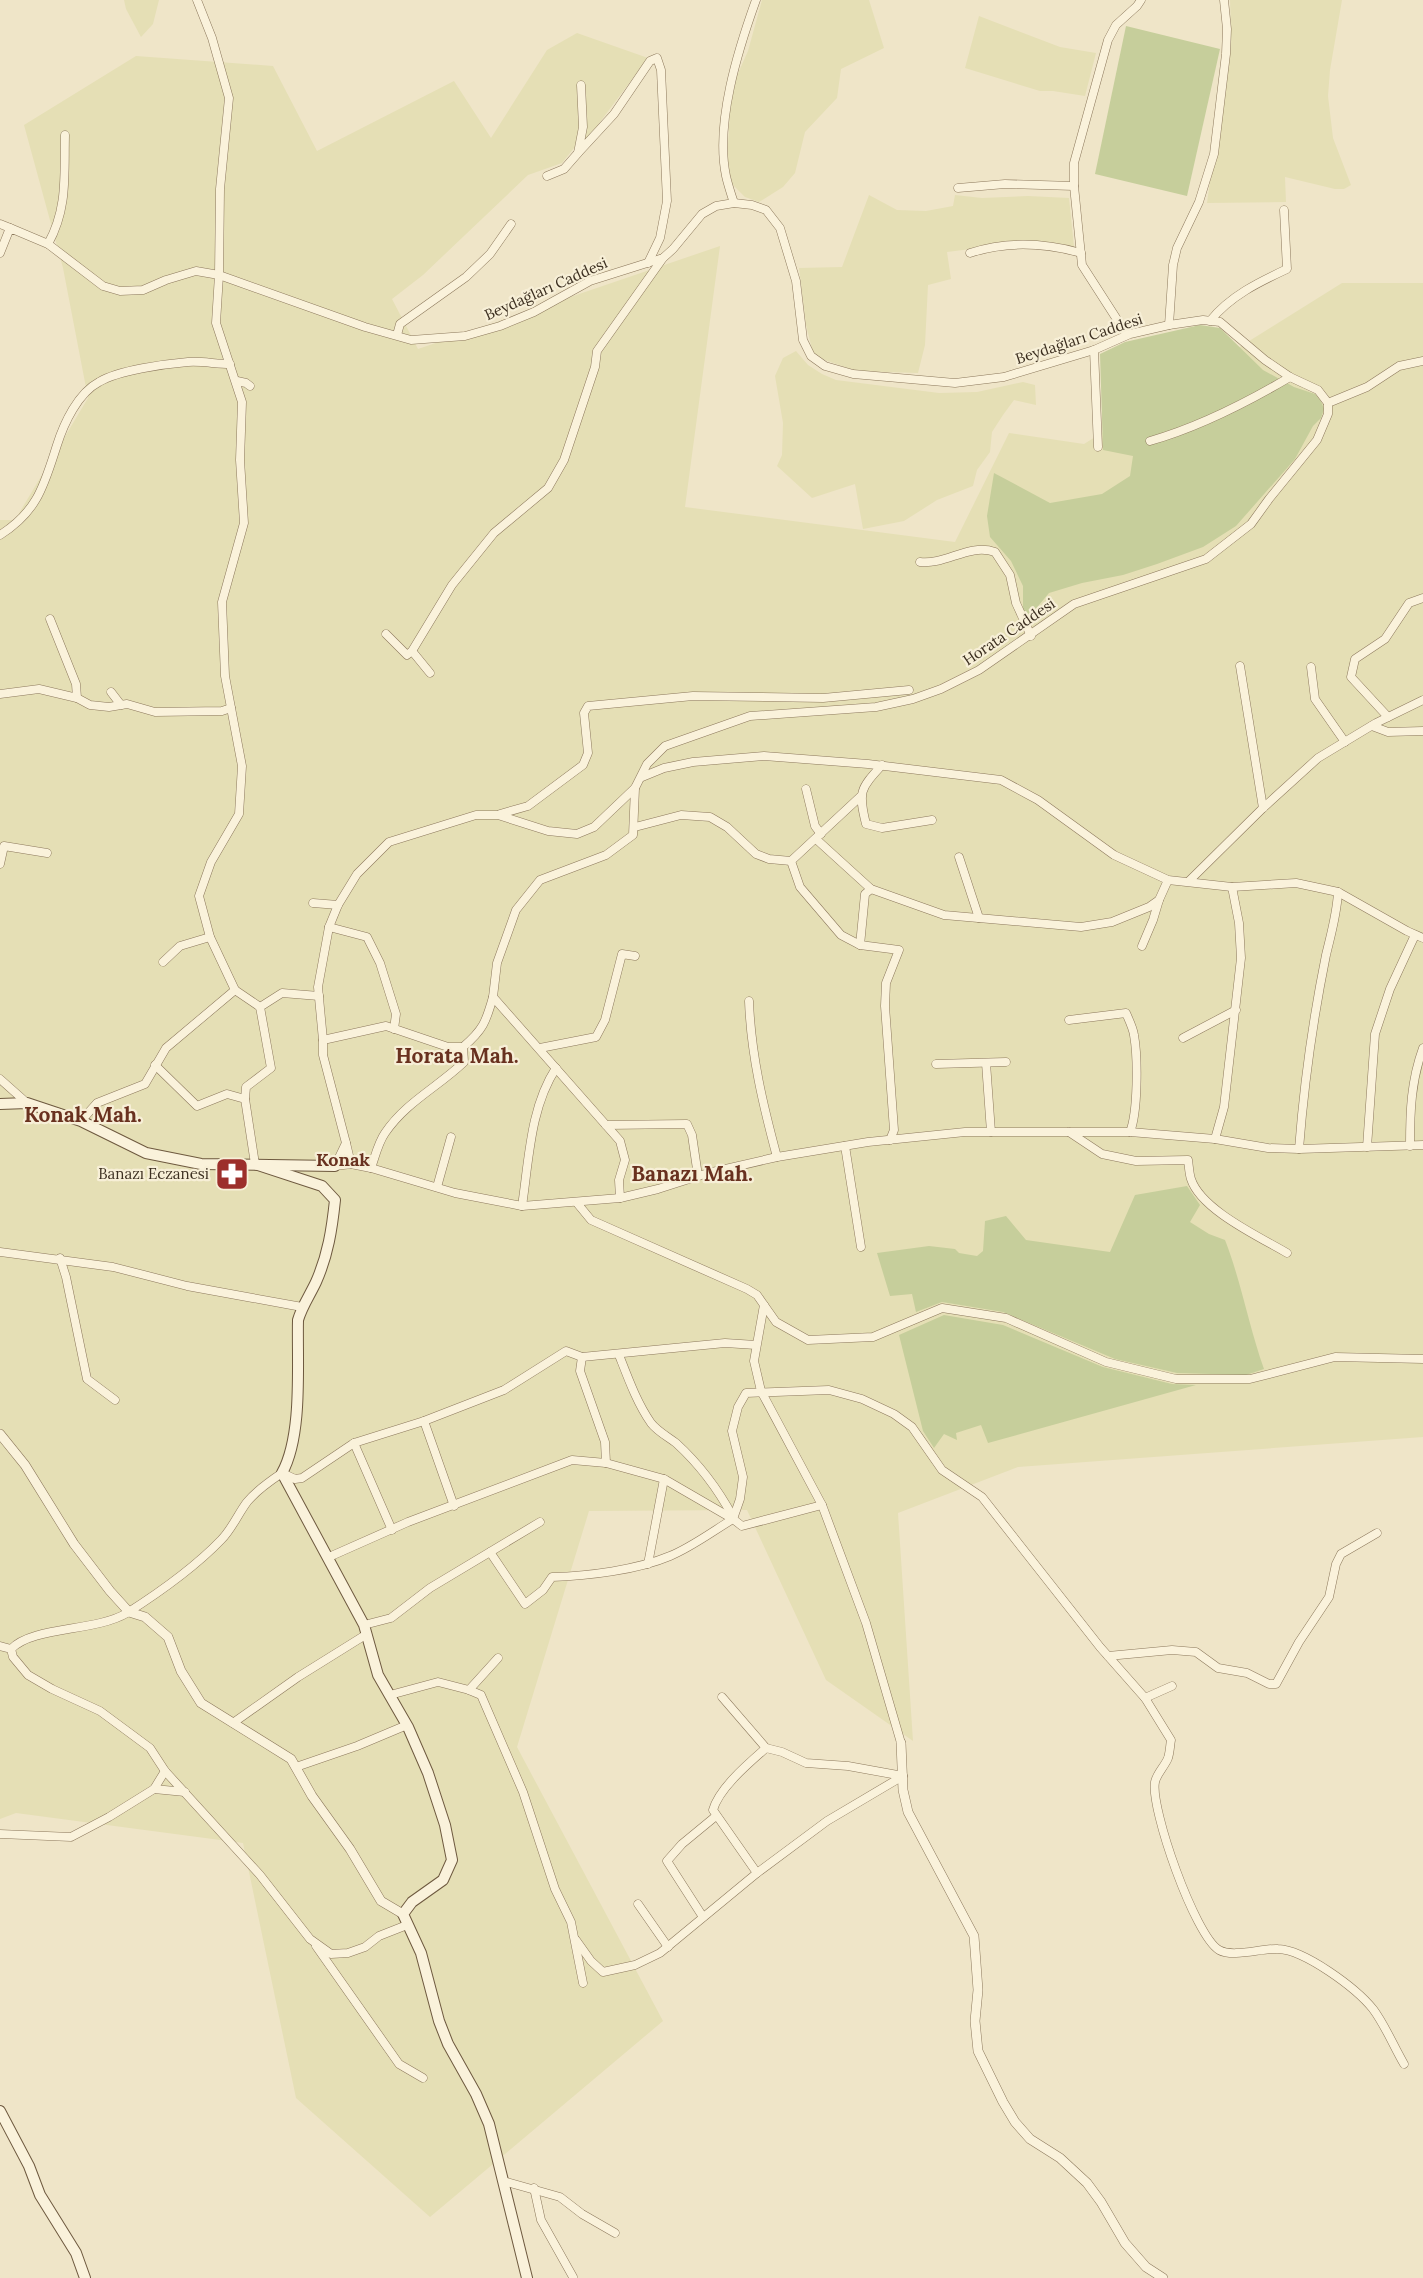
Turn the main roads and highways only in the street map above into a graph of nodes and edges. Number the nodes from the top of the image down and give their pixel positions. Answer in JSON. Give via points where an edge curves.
{"nodes":[{"id":1,"x":0,"y":1104,"type":"edge"},
{"id":2,"x":255,"y":1164,"type":"junction"},
{"id":3,"x":335,"y":1166,"type":"road end"},
{"id":4,"x":0,"y":2111,"type":"edge"},
{"id":5,"x":85,"y":2278,"type":"edge"},
{"id":6,"x":526,"y":2278,"type":"edge"}],
"edges":[{"from":1,"to":2,"type":"main road","via":[[27,1103],[81,1120],[146,1153],[201,1164]]},
{"from":2,"to":3,"type":"main road"},
{"from":2,"to":6,"type":"main road","via":[[322,1186],[335,1200],[326,1256],[298,1320],[295,1428],[290,1459],[282,1473],[366,1630],[378,1675],[407,1725],[445,1826],[452,1860],[443,1880],[412,1902],[403,1914],[421,1953],[448,2044],[489,2124]]},
{"from":4,"to":5,"type":"main road","via":[[40,2195],[76,2253]]}]}
